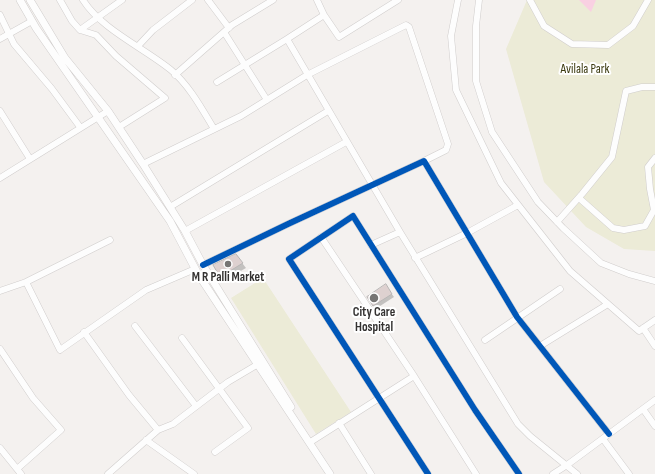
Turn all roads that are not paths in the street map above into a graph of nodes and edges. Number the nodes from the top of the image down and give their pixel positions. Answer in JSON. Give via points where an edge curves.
{"nodes":[{"id":1,"x":20,"y":0,"type":"edge"},
{"id":2,"x":30,"y":0,"type":"edge"},
{"id":3,"x":60,"y":0,"type":"edge"},
{"id":4,"x":83,"y":0,"type":"edge"},
{"id":5,"x":122,"y":0,"type":"edge"},
{"id":6,"x":192,"y":0,"type":"edge"},
{"id":7,"x":208,"y":0,"type":"edge"},
{"id":8,"x":273,"y":0,"type":"edge"},
{"id":9,"x":317,"y":0,"type":"edge"},
{"id":10,"x":398,"y":0,"type":"edge"},
{"id":11,"x":458,"y":0,"type":"edge"},
{"id":12,"x":479,"y":0,"type":"edge"},
{"id":13,"x":530,"y":0,"type":"edge"},
{"id":14,"x":648,"y":0,"type":"edge"},
{"id":15,"x":0,"y":15,"type":"edge"},
{"id":16,"x":324,"y":15,"type":"junction"},
{"id":17,"x":97,"y":16,"type":"junction"},
{"id":18,"x":32,"y":21,"type":"junction"},
{"id":19,"x":80,"y":30,"type":"junction"},
{"id":20,"x":226,"y":30,"type":"junction"},
{"id":21,"x":9,"y":34,"type":"junction"},
{"id":22,"x":0,"y":39,"type":"edge"},
{"id":23,"x":287,"y":39,"type":"junction"},
{"id":24,"x":138,"y":46,"type":"junction"},
{"id":25,"x":245,"y":65,"type":"junction"},
{"id":26,"x":175,"y":75,"type":"junction"},
{"id":27,"x":308,"y":75,"type":"junction"},
{"id":28,"x":217,"y":82,"type":"dead end"},
{"id":29,"x":655,"y":87,"type":"edge"},
{"id":30,"x":267,"y":100,"type":"junction"},
{"id":31,"x":108,"y":110,"type":"junction"},
{"id":32,"x":0,"y":111,"type":"edge"},
{"id":33,"x":328,"y":111,"type":"junction"},
{"id":34,"x":98,"y":116,"type":"junction"},
{"id":35,"x":80,"y":127,"type":"junction"},
{"id":36,"x":119,"y":127,"type":"junction"},
{"id":37,"x":214,"y":129,"type":"junction"},
{"id":38,"x":346,"y":142,"type":"junction"},
{"id":39,"x":655,"y":158,"type":"edge"},
{"id":40,"x":30,"y":159,"type":"junction"},
{"id":41,"x":424,"y":161,"type":"junction"},
{"id":42,"x":143,"y":164,"type":"junction"},
{"id":43,"x":0,"y":178,"type":"edge"},
{"id":44,"x":371,"y":185,"type":"junction"},
{"id":45,"x":579,"y":198,"type":"junction"},
{"id":46,"x":518,"y":205,"type":"junction"},
{"id":47,"x":170,"y":207,"type":"junction"},
{"id":48,"x":557,"y":222,"type":"junction"},
{"id":49,"x":185,"y":232,"type":"junction"},
{"id":50,"x":400,"y":232,"type":"junction"},
{"id":51,"x":467,"y":233,"type":"junction"},
{"id":52,"x":321,"y":237,"type":"junction"},
{"id":53,"x":110,"y":240,"type":"dead end"},
{"id":54,"x":371,"y":245,"type":"junction"},
{"id":55,"x":415,"y":258,"type":"junction"},
{"id":56,"x":203,"y":265,"type":"junction"},
{"id":57,"x":195,"y":268,"type":"junction"},
{"id":58,"x":655,"y":281,"type":"edge"},
{"id":59,"x":26,"y":282,"type":"junction"},
{"id":60,"x":560,"y":288,"type":"dead end"},
{"id":61,"x":0,"y":292,"type":"edge"},
{"id":62,"x":608,"y":304,"type":"junction"},
{"id":63,"x":517,"y":317,"type":"junction"},
{"id":64,"x":655,"y":320,"type":"edge"},
{"id":65,"x":134,"y":326,"type":"dead end"},
{"id":66,"x":643,"y":328,"type":"junction"},
{"id":67,"x":84,"y":332,"type":"junction"},
{"id":68,"x":182,"y":338,"type":"dead end"},
{"id":69,"x":485,"y":340,"type":"dead end"},
{"id":70,"x":540,"y":346,"type":"junction"},
{"id":71,"x":655,"y":346,"type":"edge"},
{"id":72,"x":0,"y":349,"type":"edge"},
{"id":73,"x":260,"y":363,"type":"junction"},
{"id":74,"x":414,"y":376,"type":"junction"},
{"id":75,"x":219,"y":389,"type":"junction"},
{"id":76,"x":378,"y":398,"type":"junction"},
{"id":77,"x":655,"y":400,"type":"edge"},
{"id":78,"x":196,"y":406,"type":"junction"},
{"id":79,"x":643,"y":409,"type":"junction"},
{"id":80,"x":339,"y":423,"type":"junction"},
{"id":81,"x":655,"y":426,"type":"edge"},
{"id":82,"x":158,"y":430,"type":"junction"},
{"id":83,"x":609,"y":434,"type":"junction"},
{"id":84,"x":602,"y":439,"type":"junction"},
{"id":85,"x":146,"y":440,"type":"junction"},
{"id":86,"x":312,"y":441,"type":"junction"},
{"id":87,"x":0,"y":448,"type":"edge"},
{"id":88,"x":215,"y":452,"type":"dead end"},
{"id":89,"x":567,"y":465,"type":"junction"},
{"id":90,"x":19,"y":472,"type":"edge"},
{"id":91,"x":108,"y":474,"type":"edge"},
{"id":92,"x":194,"y":474,"type":"edge"},
{"id":93,"x":330,"y":474,"type":"edge"},
{"id":94,"x":335,"y":474,"type":"edge"},
{"id":95,"x":372,"y":474,"type":"edge"},
{"id":96,"x":428,"y":474,"type":"edge"},
{"id":97,"x":476,"y":474,"type":"edge"},
{"id":98,"x":519,"y":474,"type":"edge"},
{"id":99,"x":553,"y":474,"type":"edge"},
{"id":100,"x":577,"y":474,"type":"edge"},
{"id":101,"x":629,"y":474,"type":"edge"}],
"edges":[{"from":1,"to":18,"type":"street"},
{"from":2,"to":31,"type":"street","via":[[65,58]]},
{"from":3,"to":19,"type":"street"},
{"from":4,"to":17,"type":"street"},
{"from":5,"to":17,"type":"street"},
{"from":6,"to":24,"type":"street","via":[[153,30]]},
{"from":7,"to":20,"type":"street"},
{"from":8,"to":20,"type":"street"},
{"from":9,"to":16,"type":"street"},
{"from":10,"to":16,"type":"street","via":[[339,37]]},
{"from":11,"to":46,"type":"street","via":[[451,36],[456,90],[501,183]]},
{"from":12,"to":48,"type":"street","via":[[476,26],[476,81],[492,132],[534,196]]},
{"from":13,"to":14,"type":"street","via":[[544,26],[572,44],[608,45],[633,26]]},
{"from":15,"to":21,"type":"street"},
{"from":16,"to":23,"type":"street"},
{"from":17,"to":19,"type":"street"},
{"from":17,"to":24,"type":"street"},
{"from":18,"to":21,"type":"street"},
{"from":18,"to":34,"type":"street"},
{"from":19,"to":36,"type":"street","via":[[96,35],[164,98]]},
{"from":20,"to":25,"type":"street"},
{"from":20,"to":26,"type":"street"},
{"from":21,"to":22,"type":"street"},
{"from":21,"to":35,"type":"street","via":[[14,44],[52,88]]},
{"from":23,"to":25,"type":"street"},
{"from":23,"to":27,"type":"street"},
{"from":24,"to":26,"type":"street"},
{"from":25,"to":28,"type":"street"},
{"from":25,"to":30,"type":"street"},
{"from":26,"to":37,"type":"street","via":[[193,95]]},
{"from":27,"to":30,"type":"street"},
{"from":27,"to":33,"type":"street"},
{"from":27,"to":41,"type":"street","via":[[406,25],[409,27],[448,144],[446,150]]},
{"from":29,"to":45,"type":"street","via":[[626,91],[612,157]]},
{"from":30,"to":37,"type":"street"},
{"from":31,"to":34,"type":"street"},
{"from":31,"to":36,"type":"street"},
{"from":32,"to":40,"type":"street"},
{"from":33,"to":38,"type":"street"},
{"from":33,"to":47,"type":"street"},
{"from":34,"to":35,"type":"street"},
{"from":34,"to":57,"type":"street","via":[[170,221]]},
{"from":35,"to":40,"type":"street"},
{"from":36,"to":42,"type":"street"},
{"from":37,"to":42,"type":"street"},
{"from":38,"to":44,"type":"street"},
{"from":38,"to":49,"type":"street"},
{"from":39,"to":45,"type":"street","via":[[648,167],[654,210],[646,226],[624,230],[613,228]]},
{"from":40,"to":43,"type":"street"},
{"from":41,"to":44,"type":"street"},
{"from":41,"to":51,"type":"street"},
{"from":42,"to":47,"type":"street"},
{"from":44,"to":50,"type":"street"},
{"from":44,"to":56,"type":"street"},
{"from":45,"to":48,"type":"street"},
{"from":46,"to":51,"type":"street"},
{"from":46,"to":62,"type":"street","via":[[570,271]]},
{"from":47,"to":49,"type":"street"},
{"from":48,"to":58,"type":"street","via":[[601,262],[629,274]]},
{"from":49,"to":56,"type":"street"},
{"from":50,"to":54,"type":"street"},
{"from":50,"to":55,"type":"street"},
{"from":51,"to":55,"type":"street"},
{"from":51,"to":63,"type":"street"},
{"from":52,"to":54,"type":"street","via":[[353,216]]},
{"from":52,"to":74,"type":"street"},
{"from":52,"to":76,"type":"street","via":[[289,259]]},
{"from":53,"to":59,"type":"street"},
{"from":54,"to":98,"type":"street","via":[[475,410]]},
{"from":55,"to":89,"type":"street","via":[[518,424]]},
{"from":56,"to":73,"type":"street"},
{"from":57,"to":67,"type":"street","via":[[146,290]]},
{"from":57,"to":73,"type":"street"},
{"from":59,"to":61,"type":"street"},
{"from":59,"to":67,"type":"street","via":[[60,350]]},
{"from":60,"to":63,"type":"street"},
{"from":62,"to":66,"type":"street","via":[[639,331]]},
{"from":62,"to":70,"type":"street"},
{"from":63,"to":69,"type":"street"},
{"from":63,"to":70,"type":"street"},
{"from":64,"to":66,"type":"street"},
{"from":65,"to":78,"type":"street"},
{"from":66,"to":71,"type":"street"},
{"from":67,"to":82,"type":"street","via":[[129,395]]},
{"from":68,"to":75,"type":"street"},
{"from":70,"to":83,"type":"street"},
{"from":72,"to":90,"type":"street","via":[[33,398],[61,430]]},
{"from":73,"to":75,"type":"street"},
{"from":73,"to":86,"type":"street"},
{"from":73,"to":93,"type":"street"},
{"from":74,"to":76,"type":"street"},
{"from":74,"to":97,"type":"street"},
{"from":75,"to":78,"type":"street"},
{"from":75,"to":88,"type":"street","via":[[248,428]]},
{"from":76,"to":80,"type":"street"},
{"from":76,"to":96,"type":"street"},
{"from":77,"to":79,"type":"street"},
{"from":78,"to":82,"type":"street","via":[[173,424]]},
{"from":79,"to":81,"type":"street"},
{"from":79,"to":83,"type":"street"},
{"from":80,"to":86,"type":"street"},
{"from":80,"to":95,"type":"street"},
{"from":82,"to":85,"type":"street"},
{"from":83,"to":84,"type":"street"},
{"from":84,"to":89,"type":"street"},
{"from":84,"to":101,"type":"street"},
{"from":85,"to":91,"type":"street"},
{"from":85,"to":92,"type":"street"},
{"from":86,"to":94,"type":"street"},
{"from":87,"to":90,"type":"street"},
{"from":89,"to":99,"type":"street"},
{"from":89,"to":100,"type":"street"}]}
